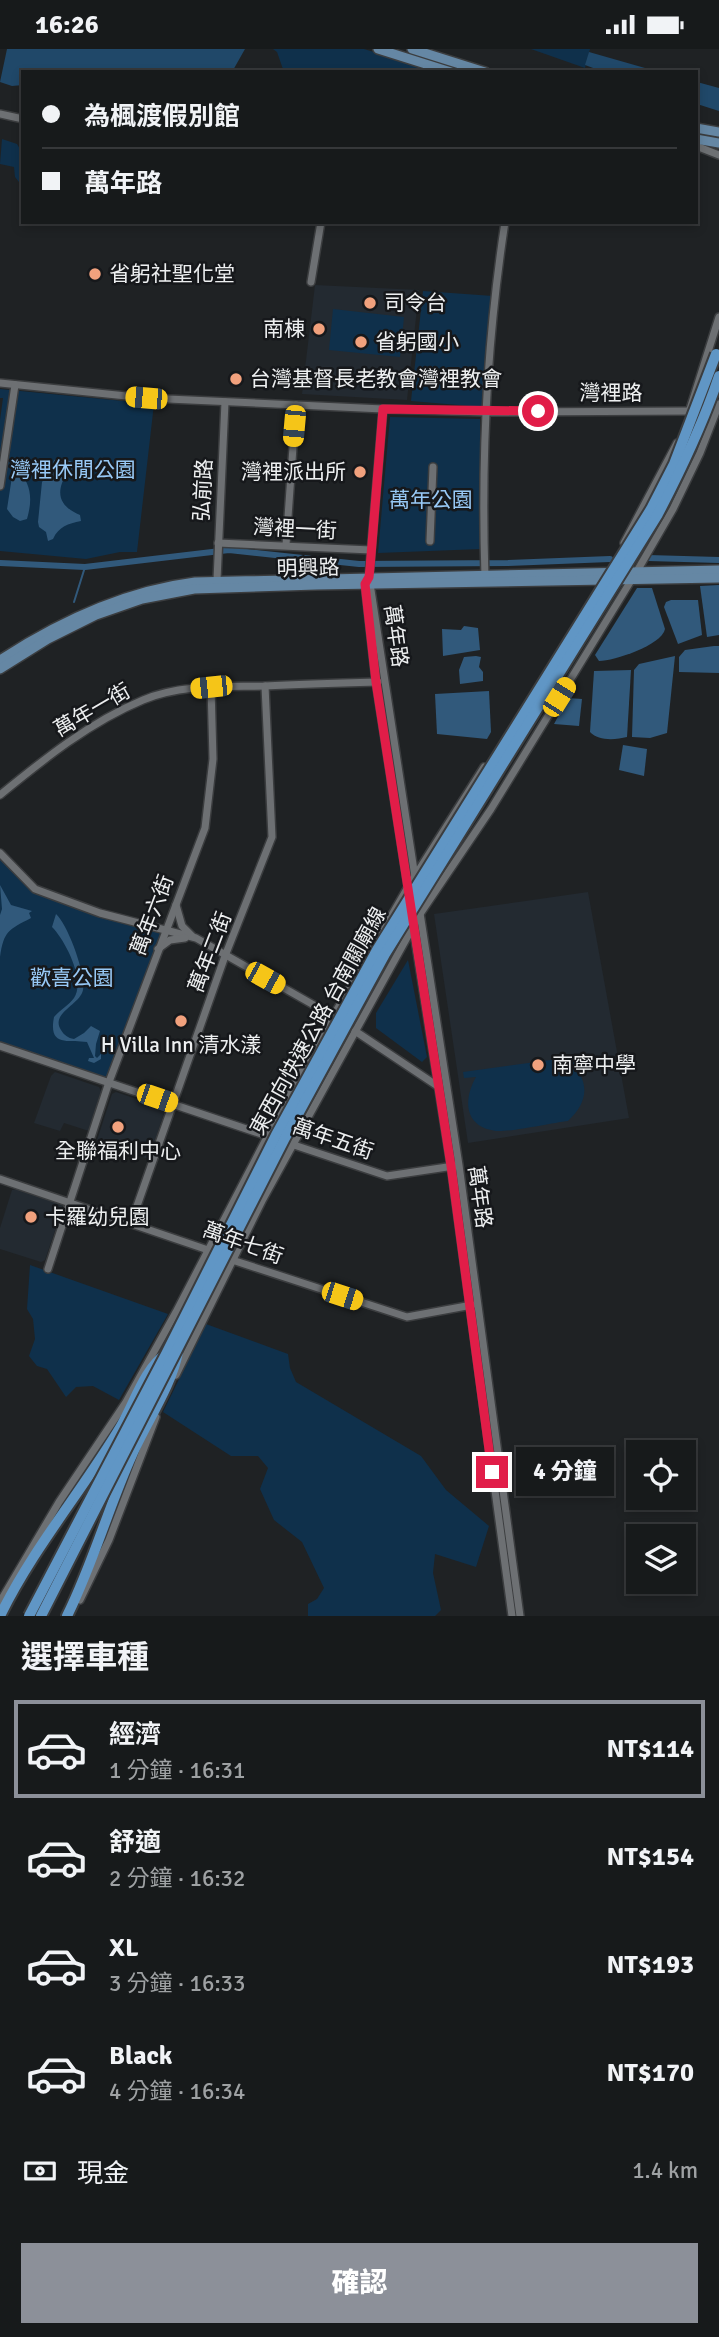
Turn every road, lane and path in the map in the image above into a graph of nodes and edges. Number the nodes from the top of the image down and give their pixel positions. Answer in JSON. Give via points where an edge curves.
{"nodes":[{"id":1,"x":378,"y":49,"type":"edge"},
{"id":2,"x":412,"y":49,"type":"edge"},
{"id":3,"x":444,"y":70,"type":"edge"},
{"id":4,"x":479,"y":70,"type":"edge"},
{"id":5,"x":0,"y":114,"type":"edge"},
{"id":6,"x":21,"y":119,"type":"edge"},
{"id":7,"x":698,"y":128,"type":"edge"},
{"id":8,"x":719,"y":132,"type":"edge"},
{"id":9,"x":698,"y":139,"type":"edge"},
{"id":10,"x":719,"y":143,"type":"edge"},
{"id":11,"x":698,"y":147,"type":"edge"},
{"id":12,"x":719,"y":155,"type":"edge"},
{"id":13,"x":321,"y":224,"type":"edge"},
{"id":14,"x":505,"y":224,"type":"edge"},
{"id":15,"x":311,"y":282,"type":"dead end"},
{"id":16,"x":719,"y":317,"type":"edge"},
{"id":17,"x":718,"y":350,"type":"edge"},
{"id":18,"x":719,"y":376,"type":"edge"},
{"id":19,"x":0,"y":383,"type":"edge"},
{"id":20,"x":15,"y":385,"type":"junction"},
{"id":21,"x":225,"y":402,"type":"junction"},
{"id":22,"x":296,"y":405,"type":"junction"},
{"id":23,"x":383,"y":409,"type":"junction"},
{"id":24,"x":718,"y":409,"type":"edge"},
{"id":25,"x":689,"y":411,"type":"junction"},
{"id":26,"x":486,"y":412,"type":"junction"},
{"id":27,"x":433,"y":467,"type":"dead end"},
{"id":28,"x":0,"y":486,"type":"edge"},
{"id":29,"x":430,"y":541,"type":"dead end"},
{"id":30,"x":218,"y":543,"type":"junction"},
{"id":31,"x":286,"y":545,"type":"junction"},
{"id":32,"x":370,"y":552,"type":"junction"},
{"id":33,"x":719,"y":570,"type":"edge"},
{"id":34,"x":485,"y":574,"type":"junction"},
{"id":35,"x":634,"y":575,"type":"junction"},
{"id":36,"x":604,"y":576,"type":"junction"},
{"id":37,"x":369,"y":578,"type":"junction"},
{"id":38,"x":719,"y":578,"type":"edge"},
{"id":39,"x":217,"y":580,"type":"junction"},
{"id":40,"x":0,"y":660,"type":"edge"},
{"id":41,"x":0,"y":669,"type":"edge"},
{"id":42,"x":380,"y":682,"type":"junction"},
{"id":43,"x":265,"y":686,"type":"junction"},
{"id":44,"x":211,"y":687,"type":"junction"},
{"id":45,"x":0,"y":795,"type":"edge"},
{"id":46,"x":0,"y":853,"type":"edge"},
{"id":47,"x":415,"y":877,"type":"junction"},
{"id":48,"x":408,"y":887,"type":"junction"},
{"id":49,"x":176,"y":902,"type":"junction"},
{"id":50,"x":420,"y":914,"type":"junction"},
{"id":51,"x":413,"y":927,"type":"junction"},
{"id":52,"x":164,"y":930,"type":"junction"},
{"id":53,"x":196,"y":938,"type":"junction"},
{"id":54,"x":157,"y":950,"type":"junction"},
{"id":55,"x":225,"y":956,"type":"junction"},
{"id":56,"x":333,"y":1016,"type":"junction"},
{"id":57,"x":355,"y":1031,"type":"junction"},
{"id":58,"x":0,"y":1046,"type":"edge"},
{"id":59,"x":109,"y":1082,"type":"junction"},
{"id":60,"x":439,"y":1087,"type":"junction"},
{"id":61,"x":447,"y":1091,"type":"junction"},
{"id":62,"x":173,"y":1104,"type":"junction"},
{"id":63,"x":269,"y":1137,"type":"junction"},
{"id":64,"x":292,"y":1144,"type":"junction"},
{"id":65,"x":455,"y":1166,"type":"junction"},
{"id":66,"x":0,"y":1179,"type":"edge"},
{"id":67,"x":70,"y":1202,"type":"junction"},
{"id":68,"x":131,"y":1223,"type":"junction"},
{"id":69,"x":208,"y":1249,"type":"junction"},
{"id":70,"x":232,"y":1260,"type":"junction"},
{"id":71,"x":48,"y":1269,"type":"dead end"},
{"id":72,"x":473,"y":1305,"type":"junction"},
{"id":73,"x":179,"y":1347,"type":"junction"},
{"id":74,"x":166,"y":1354,"type":"junction"},
{"id":75,"x":489,"y":1420,"type":"junction"},
{"id":76,"x":0,"y":1601,"type":"edge"},
{"id":77,"x":0,"y":1616,"type":"edge"},
{"id":78,"x":29,"y":1616,"type":"edge"},
{"id":79,"x":40,"y":1616,"type":"edge"},
{"id":80,"x":69,"y":1616,"type":"edge"},
{"id":81,"x":512,"y":1616,"type":"edge"},
{"id":82,"x":520,"y":1616,"type":"edge"}],
"edges":[{"from":1,"to":3,"type":"main road"},
{"from":2,"to":4,"type":"main road"},
{"from":5,"to":6,"type":"street"},
{"from":7,"to":8,"type":"main road"},
{"from":9,"to":10,"type":"main road"},
{"from":11,"to":12,"type":"street"},
{"from":13,"to":15,"type":"street"},
{"from":14,"to":26,"type":"street"},
{"from":16,"to":25,"type":"street"},
{"from":17,"to":74,"type":"highway","name":"東西向快速公路 台南關廟線","bridge":true,"via":[[674,464],[651,509],[377,950],[276,1135]]},
{"from":18,"to":73,"type":"highway","name":"東西向快速公路 台南關廟線","bridge":true,"via":[[700,428],[658,513],[385,954]]},
{"from":19,"to":20,"type":"street","name":"灣裡路"},
{"from":20,"to":21,"type":"street","name":"灣裡路"},
{"from":20,"to":28,"type":"street"},
{"from":21,"to":22,"type":"street","name":"灣裡路"},
{"from":21,"to":30,"type":"street","name":"弘前路"},
{"from":22,"to":23,"type":"street","name":"灣裡路"},
{"from":22,"to":31,"type":"street"},
{"from":23,"to":26,"type":"street","name":"灣裡路"},
{"from":23,"to":32,"type":"street","name":"萬年路"},
{"from":24,"to":25,"type":"street","name":"灣裡路"},
{"from":24,"to":35,"type":"street","via":[[673,509]]},
{"from":25,"to":26,"type":"street","name":"灣裡路"},
{"from":25,"to":36,"type":"street","via":[[677,445]]},
{"from":26,"to":34,"type":"street"},
{"from":27,"to":29,"type":"street"},
{"from":30,"to":31,"type":"street","name":"灣裡一街"},
{"from":30,"to":39,"type":"street","name":"弘前路"},
{"from":31,"to":32,"type":"street","name":"灣裡一街"},
{"from":32,"to":37,"type":"street","name":"萬年路"},
{"from":33,"to":35,"type":"main road","name":"明興路"},
{"from":34,"to":36,"type":"main road","name":"明興路"},
{"from":34,"to":37,"type":"main road","name":"明興路"},
{"from":35,"to":36,"type":"main road","name":"明興路"},
{"from":35,"to":38,"type":"main road","name":"明興路"},
{"from":35,"to":50,"type":"street","via":[[491,809]]},
{"from":36,"to":47,"type":"street"},
{"from":37,"to":39,"type":"main road","name":"明興路"},
{"from":37,"to":41,"type":"main road","name":"明興路","via":[[216,587],[142,599],[84,621]]},
{"from":37,"to":42,"type":"street","name":"萬年路"},
{"from":39,"to":40,"type":"main road","name":"明興路","via":[[150,590],[94,608]]},
{"from":42,"to":43,"type":"street","name":"萬年一街"},
{"from":42,"to":47,"type":"street","name":"萬年路"},
{"from":42,"to":48,"type":"street","name":"萬年路"},
{"from":43,"to":44,"type":"street","name":"萬年一街"},
{"from":43,"to":55,"type":"street","name":"萬年二街","via":[[272,837]]},
{"from":44,"to":45,"type":"street","name":"萬年一街","via":[[142,700],[49,755]]},
{"from":44,"to":49,"type":"street","name":"萬年六街","via":[[213,759],[205,828]]},
{"from":46,"to":52,"type":"street","via":[[35,889]]},
{"from":47,"to":48,"type":"street"},
{"from":47,"to":50,"type":"street","name":"萬年路"},
{"from":48,"to":51,"type":"street","name":"萬年路"},
{"from":48,"to":56,"type":"street"},
{"from":49,"to":52,"type":"street","name":"萬年六街"},
{"from":49,"to":53,"type":"street","via":[[181,926]]},
{"from":50,"to":51,"type":"street"},
{"from":50,"to":61,"type":"street","name":"萬年路"},
{"from":51,"to":57,"type":"street"},
{"from":51,"to":60,"type":"street","name":"萬年路"},
{"from":52,"to":53,"type":"street"},
{"from":52,"to":54,"type":"street","name":"萬年六街"},
{"from":53,"to":54,"type":"street","via":[[170,940]]},
{"from":53,"to":55,"type":"street"},
{"from":54,"to":59,"type":"street","name":"萬年六街"},
{"from":55,"to":56,"type":"street"},
{"from":55,"to":62,"type":"street","name":"萬年二街"},
{"from":56,"to":63,"type":"street"},
{"from":57,"to":60,"type":"street"},
{"from":57,"to":64,"type":"street"},
{"from":58,"to":59,"type":"street","name":"萬年五街"},
{"from":59,"to":62,"type":"street","name":"萬年五街"},
{"from":59,"to":67,"type":"street","name":"萬年六街"},
{"from":60,"to":61,"type":"street"},
{"from":60,"to":65,"type":"street","name":"萬年路"},
{"from":61,"to":65,"type":"street","name":"萬年路"},
{"from":62,"to":63,"type":"street","name":"萬年五街"},
{"from":62,"to":68,"type":"street","name":"萬年二街"},
{"from":63,"to":64,"type":"street","name":"萬年五街"},
{"from":63,"to":69,"type":"street"},
{"from":64,"to":65,"type":"street","name":"萬年五街","via":[[387,1176]]},
{"from":64,"to":70,"type":"street"},
{"from":65,"to":72,"type":"street","name":"萬年路"},
{"from":66,"to":67,"type":"street","name":"萬年七街"},
{"from":67,"to":68,"type":"street","name":"萬年七街"},
{"from":67,"to":71,"type":"street","name":"萬年六街"},
{"from":68,"to":69,"type":"street","name":"萬年七街"},
{"from":69,"to":70,"type":"street","name":"萬年七街"},
{"from":69,"to":76,"type":"street","via":[[126,1402]]},
{"from":70,"to":72,"type":"street","name":"萬年七街","via":[[407,1317]]},
{"from":70,"to":80,"type":"street","via":[[159,1410],[109,1540]]},
{"from":72,"to":75,"type":"street","name":"萬年路"},
{"from":73,"to":79,"type":"highway","name":"東西向快速公路 台南關廟線","bridge":true},
{"from":73,"to":80,"type":"highway","via":[[176,1365],[121,1481]]},
{"from":74,"to":77,"type":"highway","via":[[156,1361],[121,1426]]},
{"from":74,"to":78,"type":"highway","name":"東西向快速公路 台南關廟線","bridge":true},
{"from":75,"to":81,"type":"street","name":"萬年路"},
{"from":75,"to":82,"type":"street","name":"萬年路"}]}
